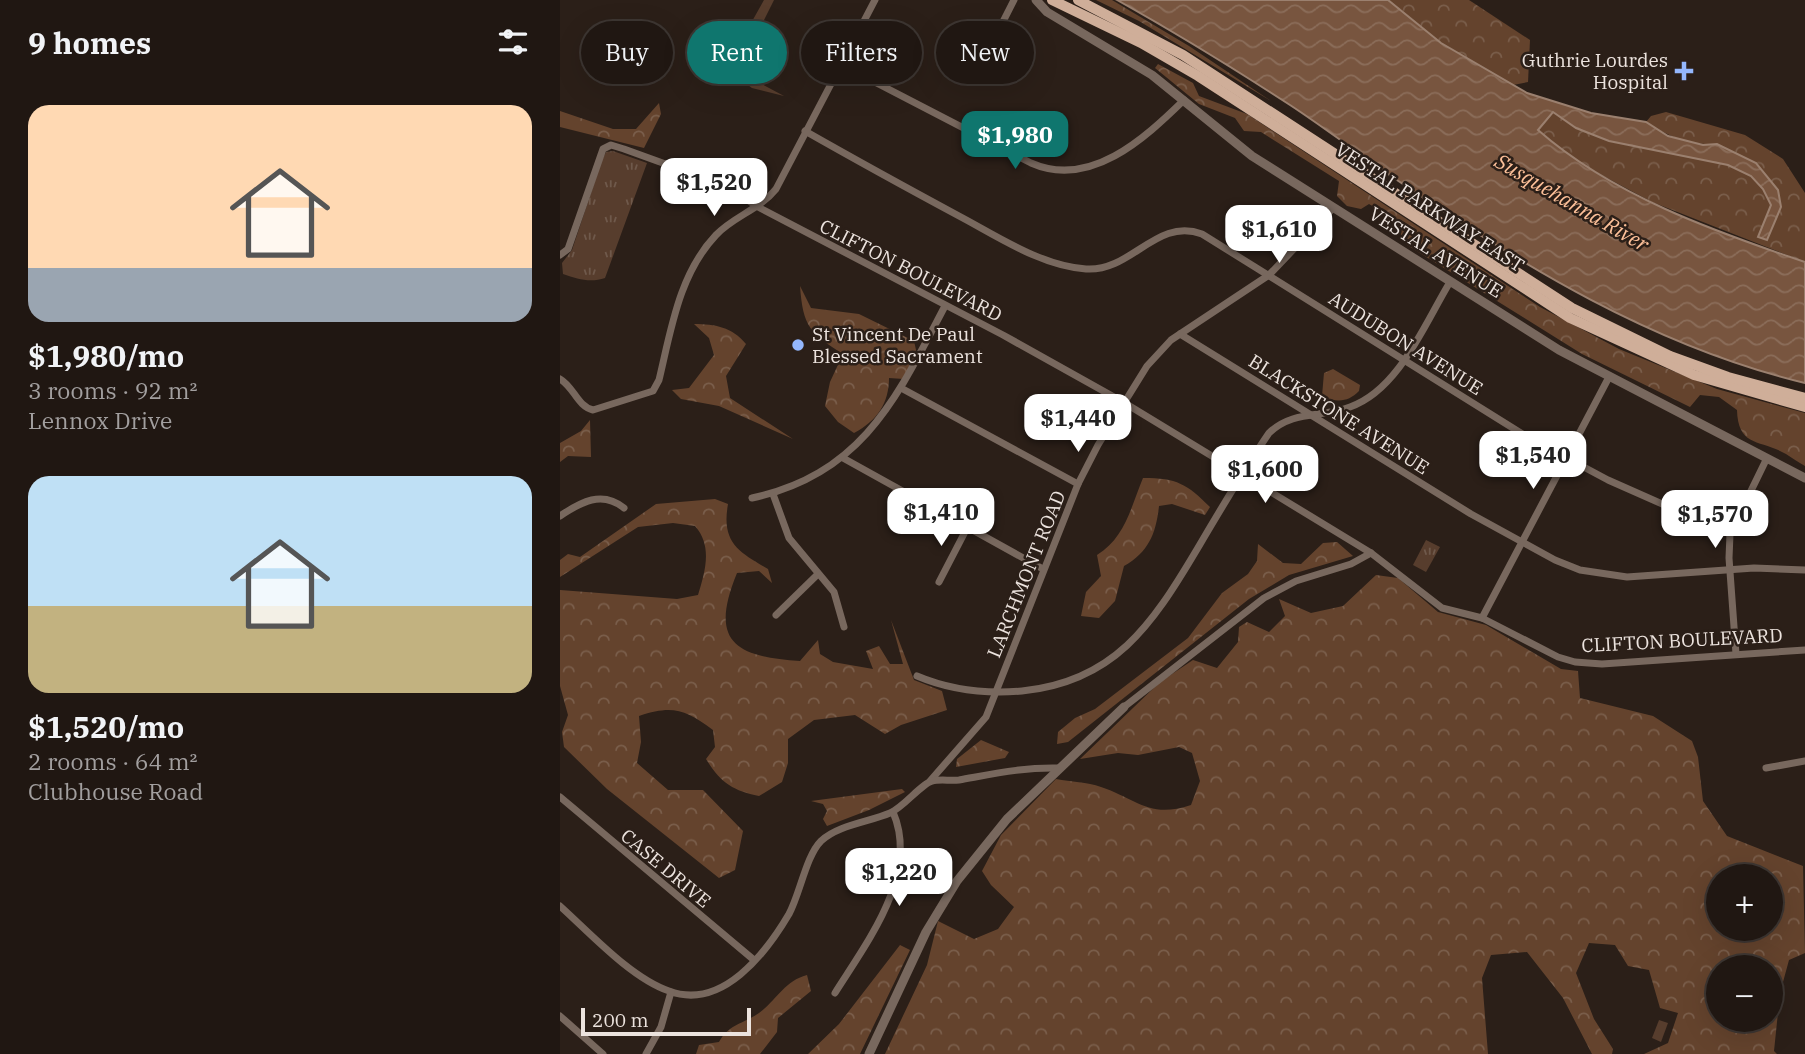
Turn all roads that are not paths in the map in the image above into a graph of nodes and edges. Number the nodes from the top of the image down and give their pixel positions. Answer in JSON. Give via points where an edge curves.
{"nodes":[{"id":1,"x":875,"y":0,"type":"edge"},
{"id":2,"x":1014,"y":0,"type":"edge"},
{"id":3,"x":1036,"y":0,"type":"edge"},
{"id":4,"x":1052,"y":0,"type":"edge"},
{"id":5,"x":1078,"y":0,"type":"edge"},
{"id":6,"x":864,"y":21,"type":"edge"},
{"id":7,"x":1003,"y":21,"type":"edge"},
{"id":8,"x":830,"y":84,"type":"edge"},
{"id":9,"x":879,"y":84,"type":"edge"},
{"id":10,"x":1184,"y":100,"type":"junction"},
{"id":11,"x":805,"y":131,"type":"junction"},
{"id":12,"x":758,"y":207,"type":"junction"},
{"id":13,"x":1333,"y":208,"type":"junction"},
{"id":14,"x":560,"y":255,"type":"edge"},
{"id":15,"x":1269,"y":275,"type":"junction"},
{"id":16,"x":1450,"y":282,"type":"junction"},
{"id":17,"x":945,"y":306,"type":"junction"},
{"id":18,"x":1180,"y":334,"type":"junction"},
{"id":19,"x":1402,"y":361,"type":"junction"},
{"id":20,"x":1609,"y":377,"type":"junction"},
{"id":21,"x":560,"y":379,"type":"edge"},
{"id":22,"x":901,"y":388,"type":"junction"},
{"id":23,"x":1805,"y":398,"type":"edge"},
{"id":24,"x":1123,"y":402,"type":"junction"},
{"id":25,"x":1805,"y":407,"type":"edge"},
{"id":26,"x":1310,"y":414,"type":"junction"},
{"id":27,"x":843,"y":458,"type":"junction"},
{"id":28,"x":1566,"y":458,"type":"junction"},
{"id":29,"x":1766,"y":460,"type":"junction"},
{"id":30,"x":1242,"y":475,"type":"junction"},
{"id":31,"x":1805,"y":478,"type":"edge"},
{"id":32,"x":1078,"y":484,"type":"junction"},
{"id":33,"x":773,"y":494,"type":"junction"},
{"id":34,"x":752,"y":498,"type":"dead end"},
{"id":35,"x":624,"y":508,"type":"dead end"},
{"id":36,"x":560,"y":516,"type":"edge"},
{"id":37,"x":967,"y":528,"type":"junction"},
{"id":38,"x":1730,"y":534,"type":"junction"},
{"id":39,"x":1522,"y":541,"type":"junction"},
{"id":40,"x":1371,"y":553,"type":"junction"},
{"id":41,"x":1044,"y":569,"type":"junction"},
{"id":42,"x":1730,"y":570,"type":"junction"},
{"id":43,"x":1805,"y":570,"type":"edge"},
{"id":44,"x":818,"y":574,"type":"junction"},
{"id":45,"x":939,"y":582,"type":"dead end"},
{"id":46,"x":776,"y":615,"type":"dead end"},
{"id":47,"x":1482,"y":618,"type":"junction"},
{"id":48,"x":844,"y":626,"type":"dead end"},
{"id":49,"x":1805,"y":650,"type":"edge"},
{"id":50,"x":1736,"y":654,"type":"junction"},
{"id":51,"x":918,"y":676,"type":"dead end"},
{"id":52,"x":996,"y":692,"type":"junction"},
{"id":53,"x":1124,"y":707,"type":"joint"},
{"id":54,"x":1805,"y":761,"type":"edge"},
{"id":55,"x":1059,"y":768,"type":"junction"},
{"id":56,"x":1766,"y":768,"type":"dead end"},
{"id":57,"x":930,"y":781,"type":"junction"},
{"id":58,"x":560,"y":797,"type":"edge"},
{"id":59,"x":893,"y":812,"type":"junction"},
{"id":60,"x":560,"y":906,"type":"edge"},
{"id":61,"x":754,"y":960,"type":"junction"},
{"id":62,"x":671,"y":992,"type":"junction"},
{"id":63,"x":835,"y":993,"type":"dead end"},
{"id":64,"x":560,"y":1016,"type":"edge"},
{"id":65,"x":603,"y":1054,"type":"edge"},
{"id":66,"x":646,"y":1054,"type":"edge"},
{"id":67,"x":869,"y":1054,"type":"edge"}],
"edges":[{"from":1,"to":6,"type":"street"},
{"from":2,"to":7,"type":"street"},
{"from":3,"to":10,"type":"street","name":"VESTAL AVENUE","via":[[1047,12],[1136,64]]},
{"from":4,"to":25,"type":"main road","name":"VESTAL PARKWAY EAST","via":[[1198,76],[1570,318],[1683,371]]},
{"from":5,"to":23,"type":"main road","name":"VESTAL PARKWAY EAST","via":[[1183,55],[1572,308],[1670,356]]},
{"from":8,"to":11,"type":"street"},
{"from":9,"to":10,"type":"street","via":[[1031,163],[1062,172],[1081,171],[1109,160]]},
{"from":10,"to":13,"type":"street","name":"VESTAL AVENUE","via":[[1252,156]]},
{"from":11,"to":12,"type":"street","via":[[780,182]]},
{"from":11,"to":15,"type":"street","name":"AUDUBON AVENUE","via":[[1055,263],[1087,269],[1111,267],[1165,233],[1180,229],[1202,234]]},
{"from":12,"to":14,"type":"street","name":"CLIFTON BOULEVARD","via":[[716,182],[611,145],[603,149],[568,249]]},
{"from":12,"to":17,"type":"street","name":"CLIFTON BOULEVARD"},
{"from":12,"to":21,"type":"street","via":[[725,227],[697,260],[678,301],[653,391],[593,410],[585,408]]},
{"from":13,"to":15,"type":"street","name":"LARCHMONT ROAD"},
{"from":13,"to":16,"type":"street","name":"VESTAL AVENUE"},
{"from":15,"to":18,"type":"street","name":"LARCHMONT ROAD"},
{"from":15,"to":19,"type":"street","name":"AUDUBON AVENUE"},
{"from":16,"to":19,"type":"street"},
{"from":16,"to":20,"type":"street","name":"VESTAL AVENUE"},
{"from":17,"to":22,"type":"street"},
{"from":17,"to":24,"type":"street","name":"CLIFTON BOULEVARD"},
{"from":18,"to":24,"type":"street","name":"LARCHMONT ROAD","via":[[1154,357]]},
{"from":18,"to":26,"type":"street","name":"BLACKSTONE AVENUE"},
{"from":19,"to":26,"type":"street","via":[[1369,398],[1341,410]]},
{"from":19,"to":28,"type":"street","name":"AUDUBON AVENUE"},
{"from":20,"to":28,"type":"street"},
{"from":20,"to":29,"type":"street","name":"VESTAL AVENUE"},
{"from":22,"to":27,"type":"street","via":[[868,435]]},
{"from":22,"to":32,"type":"street"},
{"from":24,"to":30,"type":"street","name":"CLIFTON BOULEVARD"},
{"from":24,"to":32,"type":"street","name":"LARCHMONT ROAD"},
{"from":26,"to":30,"type":"street","via":[[1274,428]]},
{"from":26,"to":39,"type":"street","name":"BLACKSTONE AVENUE"},
{"from":27,"to":33,"type":"street","via":[[803,483]]},
{"from":27,"to":37,"type":"street"},
{"from":28,"to":38,"type":"street","name":"AUDUBON AVENUE"},
{"from":28,"to":39,"type":"street"},
{"from":29,"to":31,"type":"street","name":"VESTAL AVENUE"},
{"from":29,"to":38,"type":"street"},
{"from":30,"to":40,"type":"street","name":"CLIFTON BOULEVARD"},
{"from":30,"to":52,"type":"street","via":[[1170,597],[1132,643],[1063,685]]},
{"from":32,"to":41,"type":"street","name":"LARCHMONT ROAD"},
{"from":33,"to":34,"type":"street"},
{"from":33,"to":44,"type":"street","via":[[789,538]]},
{"from":35,"to":36,"type":"street","via":[[614,500],[594,498]]},
{"from":37,"to":41,"type":"street"},
{"from":37,"to":45,"type":"street"},
{"from":38,"to":42,"type":"street"},
{"from":39,"to":42,"type":"street","name":"BLACKSTONE AVENUE","via":[[1565,565],[1606,576]]},
{"from":39,"to":47,"type":"street"},
{"from":40,"to":47,"type":"street","name":"CLIFTON BOULEVARD","via":[[1442,608]]},
{"from":40,"to":53,"type":"street","via":[[1264,598]]},
{"from":41,"to":52,"type":"street","name":"LARCHMONT ROAD"},
{"from":42,"to":43,"type":"street","name":"BLACKSTONE AVENUE"},
{"from":42,"to":50,"type":"street"},
{"from":44,"to":46,"type":"street"},
{"from":44,"to":48,"type":"street","via":[[834,592]]},
{"from":47,"to":50,"type":"street","name":"CLIFTON BOULEVARD","via":[[1534,647],[1576,662]]},
{"from":49,"to":50,"type":"street","name":"CLIFTON BOULEVARD"},
{"from":51,"to":52,"type":"street","via":[[944,686]]},
{"from":52,"to":57,"type":"street","name":"LARCHMONT ROAD","via":[[981,726]]},
{"from":53,"to":55,"type":"street"},
{"from":54,"to":56,"type":"street"},
{"from":55,"to":57,"type":"street","via":[[1028,767]]},
{"from":55,"to":67,"type":"street","via":[[994,834],[942,903]]},
{"from":57,"to":59,"type":"street","name":"LARCHMONT ROAD"},
{"from":58,"to":61,"type":"street","name":"CASE DRIVE"},
{"from":59,"to":61,"type":"street","name":"LARCHMONT ROAD","via":[[818,844],[789,914]]},
{"from":59,"to":63,"type":"street","via":[[901,847],[891,891],[866,944]]},
{"from":60,"to":62,"type":"street","via":[[642,975]]},
{"from":61,"to":62,"type":"street","name":"LARCHMONT ROAD","via":[[726,986],[712,992]]},
{"from":62,"to":66,"type":"street","via":[[667,1012]]},
{"from":64,"to":65,"type":"street"}]}
